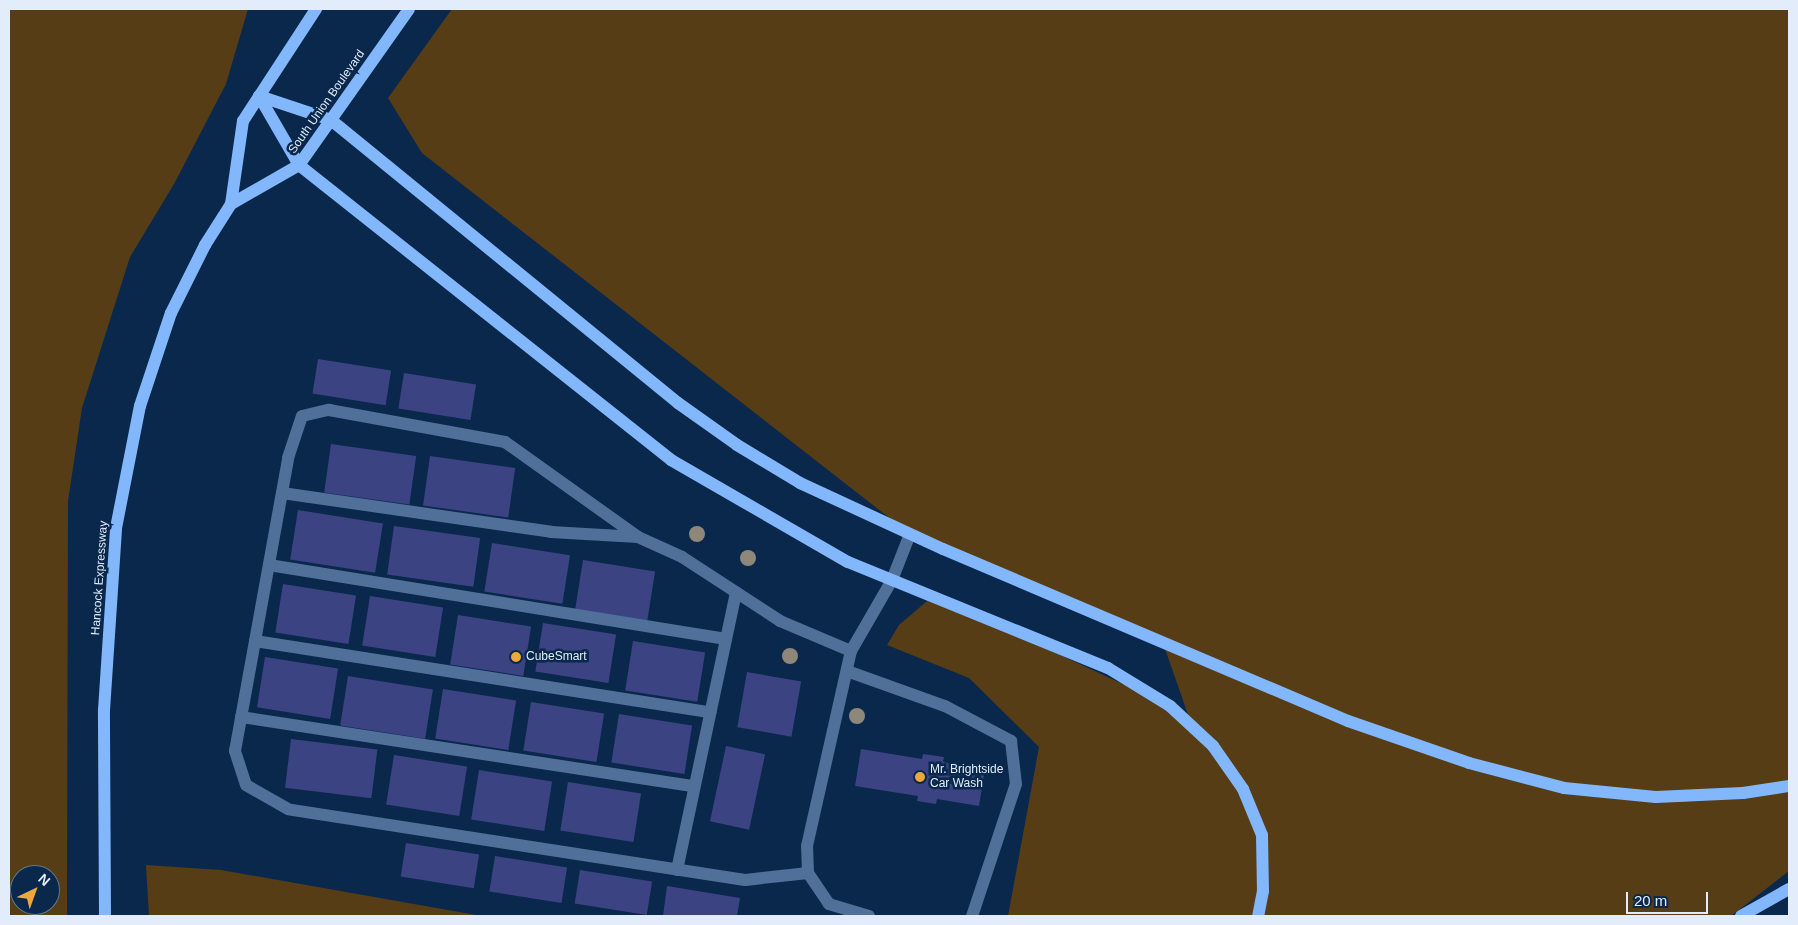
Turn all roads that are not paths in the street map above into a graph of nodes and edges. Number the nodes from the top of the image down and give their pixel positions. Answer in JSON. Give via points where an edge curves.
{"nodes":[{"id":1,"x":316,"y":9,"type":"edge"},
{"id":2,"x":409,"y":9,"type":"edge"},
{"id":3,"x":259,"y":96,"type":"junction"},
{"id":4,"x":331,"y":120,"type":"junction"},
{"id":5,"x":299,"y":165,"type":"junction"},
{"id":6,"x":231,"y":204,"type":"junction"},
{"id":7,"x":282,"y":493,"type":"junction"},
{"id":8,"x":910,"y":534,"type":"junction"},
{"id":9,"x":638,"y":537,"type":"junction"},
{"id":10,"x":269,"y":565,"type":"junction"},
{"id":11,"x":892,"y":580,"type":"junction"},
{"id":12,"x":736,"y":592,"type":"junction"},
{"id":13,"x":726,"y":639,"type":"junction"},
{"id":14,"x":255,"y":641,"type":"junction"},
{"id":15,"x":851,"y":651,"type":"junction"},
{"id":16,"x":847,"y":671,"type":"junction"},
{"id":17,"x":710,"y":712,"type":"junction"},
{"id":18,"x":241,"y":717,"type":"junction"},
{"id":19,"x":694,"y":786,"type":"junction"},
{"id":20,"x":1789,"y":786,"type":"edge"},
{"id":21,"x":676,"y":870,"type":"junction"},
{"id":22,"x":808,"y":874,"type":"junction"},
{"id":23,"x":1789,"y":889,"type":"edge"},
{"id":24,"x":105,"y":916,"type":"edge"},
{"id":25,"x":869,"y":916,"type":"edge"},
{"id":26,"x":972,"y":916,"type":"edge"},
{"id":27,"x":1258,"y":916,"type":"edge"},
{"id":28,"x":1741,"y":916,"type":"edge"}],
"edges":[{"from":1,"to":3,"type":"main road"},
{"from":2,"to":4,"type":"main road","name":"South Union Boulevard"},
{"from":3,"to":4,"type":"main road"},
{"from":3,"to":5,"type":"main road"},
{"from":3,"to":6,"type":"main road","via":[[243,121]]},
{"from":4,"to":5,"type":"main road","name":"South Union Boulevard"},
{"from":4,"to":8,"type":"main road","via":[[678,403],[800,483]]},
{"from":5,"to":6,"type":"main road","name":"South Union Boulevard"},
{"from":5,"to":11,"type":"main road","via":[[671,460],[848,562]]},
{"from":6,"to":24,"type":"main road","name":"Hancock Expressway","via":[[205,245],[171,314],[140,406],[116,528],[104,710]]},
{"from":7,"to":9,"type":"lane","via":[[551,532]]},
{"from":7,"to":9,"type":"lane","via":[[288,458],[302,416],[329,410],[505,442]]},
{"from":7,"to":10,"type":"lane"},
{"from":8,"to":11,"type":"lane"},
{"from":8,"to":20,"type":"main road","via":[[1348,721],[1469,763],[1564,788],[1656,797],[1743,793]]},
{"from":9,"to":12,"type":"lane","via":[[682,556]]},
{"from":10,"to":13,"type":"lane"},
{"from":10,"to":14,"type":"lane"},
{"from":11,"to":15,"type":"lane"},
{"from":11,"to":27,"type":"main road","via":[[1108,668],[1170,706],[1213,746],[1243,788],[1262,836],[1263,891]]},
{"from":12,"to":13,"type":"lane"},
{"from":12,"to":15,"type":"lane","via":[[780,621]]},
{"from":13,"to":17,"type":"lane"},
{"from":14,"to":17,"type":"lane"},
{"from":14,"to":18,"type":"lane"},
{"from":15,"to":16,"type":"lane"},
{"from":16,"to":22,"type":"lane","via":[[808,846]]},
{"from":16,"to":26,"type":"lane","via":[[944,706],[1011,741],[1016,784]]},
{"from":17,"to":19,"type":"lane"},
{"from":18,"to":19,"type":"lane"},
{"from":18,"to":21,"type":"lane","via":[[235,750],[246,785],[288,810]]},
{"from":19,"to":21,"type":"lane"},
{"from":21,"to":22,"type":"lane","via":[[745,880]]},
{"from":22,"to":25,"type":"lane","via":[[829,904]]},
{"from":23,"to":28,"type":"main road"}]}
